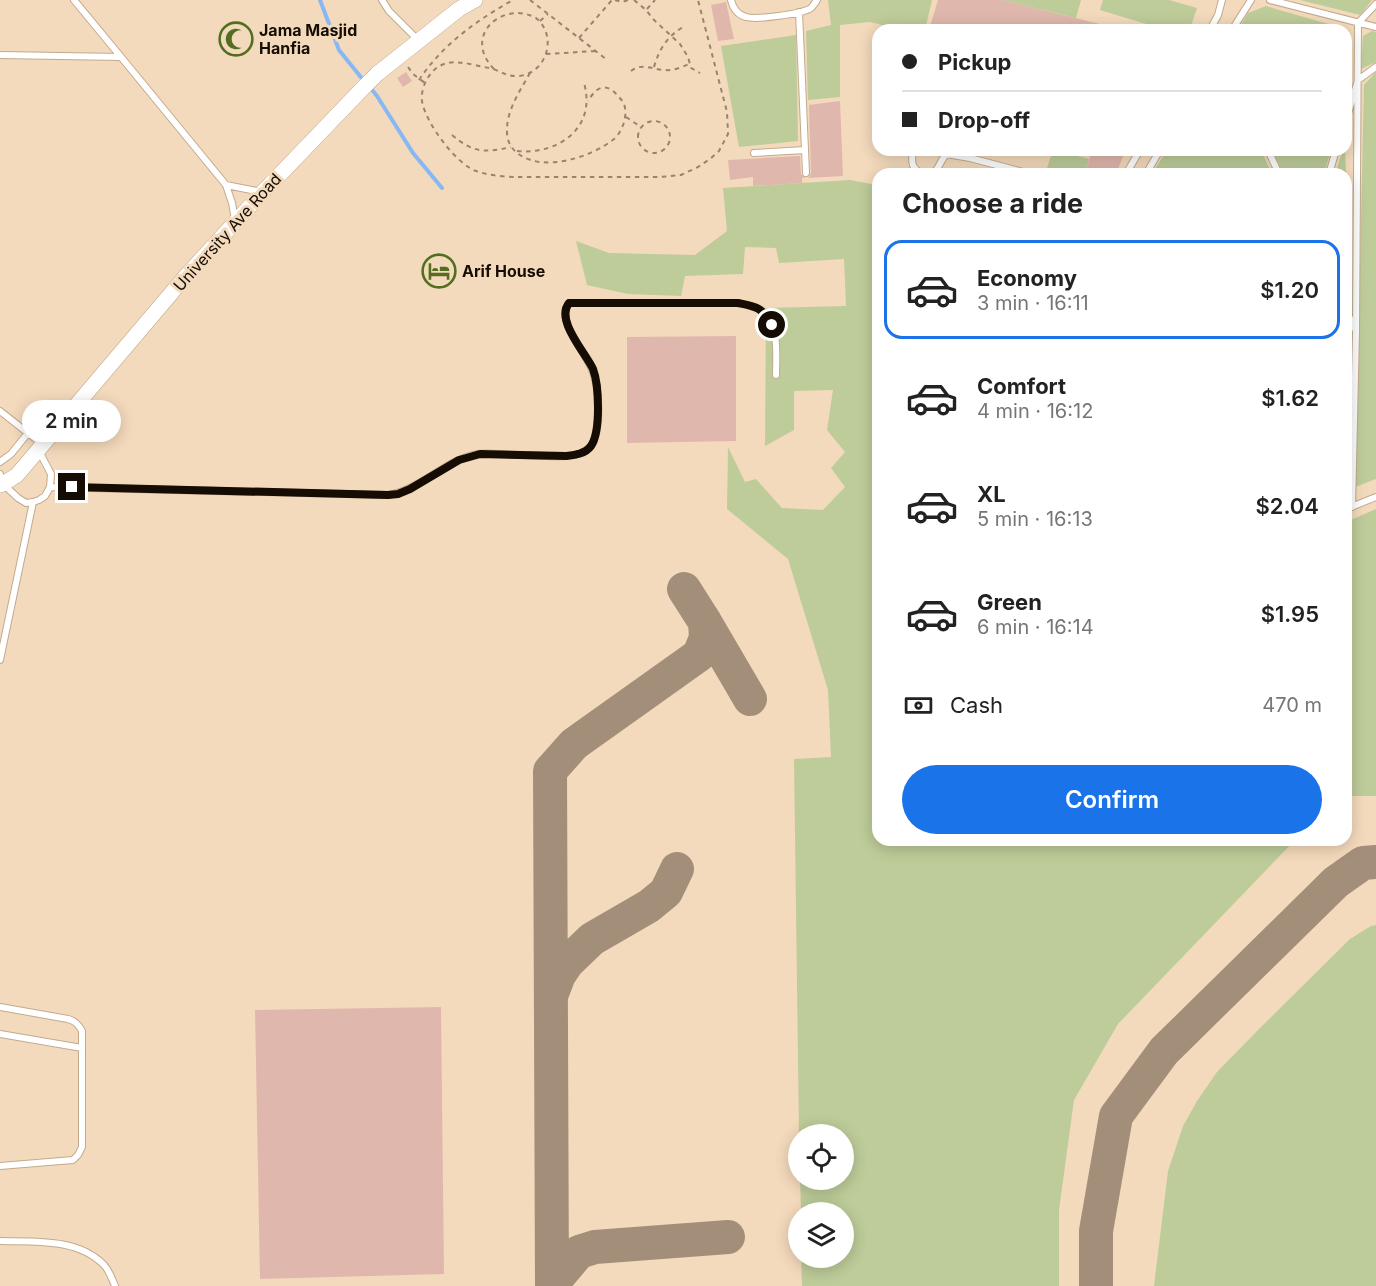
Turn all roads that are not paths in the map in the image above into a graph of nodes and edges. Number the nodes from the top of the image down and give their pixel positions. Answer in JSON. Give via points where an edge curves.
{"nodes":[{"id":1,"x":74,"y":0,"type":"edge"},
{"id":2,"x":382,"y":0,"type":"edge"},
{"id":3,"x":475,"y":0,"type":"edge"},
{"id":4,"x":731,"y":0,"type":"edge"},
{"id":5,"x":817,"y":0,"type":"edge"},
{"id":6,"x":1222,"y":0,"type":"edge"},
{"id":7,"x":1251,"y":0,"type":"edge"},
{"id":8,"x":1270,"y":0,"type":"edge"},
{"id":9,"x":1376,"y":4,"type":"edge"},
{"id":10,"x":799,"y":12,"type":"junction"},
{"id":11,"x":1358,"y":22,"type":"junction"},
{"id":12,"x":1213,"y":24,"type":"edge"},
{"id":13,"x":1236,"y":24,"type":"edge"},
{"id":14,"x":1376,"y":27,"type":"edge"},
{"id":15,"x":419,"y":41,"type":"junction"},
{"id":16,"x":0,"y":55,"type":"edge"},
{"id":17,"x":121,"y":57,"type":"junction"},
{"id":18,"x":1376,"y":66,"type":"edge"},
{"id":19,"x":1358,"y":80,"type":"junction"},
{"id":20,"x":1352,"y":100,"type":"edge"},
{"id":21,"x":805,"y":150,"type":"junction"},
{"id":22,"x":754,"y":153,"type":"dead end"},
{"id":23,"x":956,"y":156,"type":"edge"},
{"id":24,"x":1002,"y":166,"type":"joint"},
{"id":25,"x":1009,"y":168,"type":"edge"},
{"id":26,"x":806,"y":173,"type":"dead end"},
{"id":27,"x":226,"y":185,"type":"junction"},
{"id":28,"x":263,"y":192,"type":"junction"},
{"id":29,"x":235,"y":222,"type":"junction"},
{"id":30,"x":1352,"y":323,"type":"edge"},
{"id":31,"x":1356,"y":331,"type":"junction"},
{"id":32,"x":776,"y":375,"type":"dead end"},
{"id":33,"x":0,"y":411,"type":"edge"},
{"id":34,"x":1352,"y":432,"type":"edge"},
{"id":35,"x":27,"y":433,"type":"junction"},
{"id":36,"x":40,"y":447,"type":"junction"},
{"id":37,"x":0,"y":462,"type":"edge"},
{"id":38,"x":1,"y":481,"type":"edge"},
{"id":39,"x":50,"y":487,"type":"junction"},
{"id":40,"x":1376,"y":497,"type":"edge"},
{"id":41,"x":33,"y":502,"type":"junction"},
{"id":42,"x":1352,"y":507,"type":"edge"},
{"id":43,"x":0,"y":660,"type":"edge"},
{"id":44,"x":0,"y":1007,"type":"edge"},
{"id":45,"x":0,"y":1034,"type":"edge"},
{"id":46,"x":82,"y":1048,"type":"junction"},
{"id":47,"x":0,"y":1166,"type":"edge"},
{"id":48,"x":0,"y":1241,"type":"edge"},
{"id":49,"x":116,"y":1286,"type":"edge"}],
"edges":[{"from":1,"to":17,"type":"lane"},
{"from":2,"to":15,"type":"lane"},
{"from":3,"to":15,"type":"street","name":"University Ave Road"},
{"from":4,"to":10,"type":"lane","via":[[732,6],[744,16]]},
{"from":5,"to":10,"type":"lane","via":[[811,8]]},
{"from":6,"to":12,"type":"lane"},
{"from":7,"to":13,"type":"lane"},
{"from":8,"to":11,"type":"lane"},
{"from":9,"to":11,"type":"lane"},
{"from":10,"to":21,"type":"lane"},
{"from":11,"to":14,"type":"lane"},
{"from":11,"to":19,"type":"lane"},
{"from":15,"to":28,"type":"street","name":"University Ave Road","via":[[376,74]]},
{"from":16,"to":17,"type":"lane"},
{"from":17,"to":27,"type":"lane"},
{"from":18,"to":19,"type":"lane"},
{"from":19,"to":20,"type":"lane"},
{"from":19,"to":31,"type":"lane"},
{"from":21,"to":22,"type":"lane"},
{"from":21,"to":26,"type":"lane"},
{"from":23,"to":24,"type":"lane"},
{"from":24,"to":25,"type":"lane"},
{"from":27,"to":28,"type":"lane"},
{"from":27,"to":29,"type":"lane"},
{"from":28,"to":29,"type":"street","name":"University Ave Road"},
{"from":29,"to":36,"type":"street","name":"University Ave Road"},
{"from":30,"to":31,"type":"lane"},
{"from":31,"to":34,"type":"lane"},
{"from":32,"to":39,"type":"lane","via":[[772,325],[764,312],[754,306],[569,303],[565,318],[593,369],[598,401],[595,437],[584,453],[480,454],[459,460],[410,489],[388,495]]},
{"from":33,"to":35,"type":"lane"},
{"from":35,"to":36,"type":"lane"},
{"from":35,"to":37,"type":"lane"},
{"from":36,"to":38,"type":"street","name":"University Ave Road","via":[[17,475]]},
{"from":36,"to":39,"type":"lane","via":[[51,474]]},
{"from":38,"to":41,"type":"lane","via":[[18,498]]},
{"from":39,"to":41,"type":"lane","via":[[45,496]]},
{"from":40,"to":42,"type":"lane"},
{"from":41,"to":43,"type":"lane"},
{"from":44,"to":46,"type":"lane","via":[[74,1020],[82,1031]]},
{"from":45,"to":46,"type":"lane"},
{"from":46,"to":47,"type":"lane","via":[[82,1147],[78,1155],[73,1160]]},
{"from":48,"to":49,"type":"lane","via":[[54,1242],[88,1251],[106,1267]]}]}
